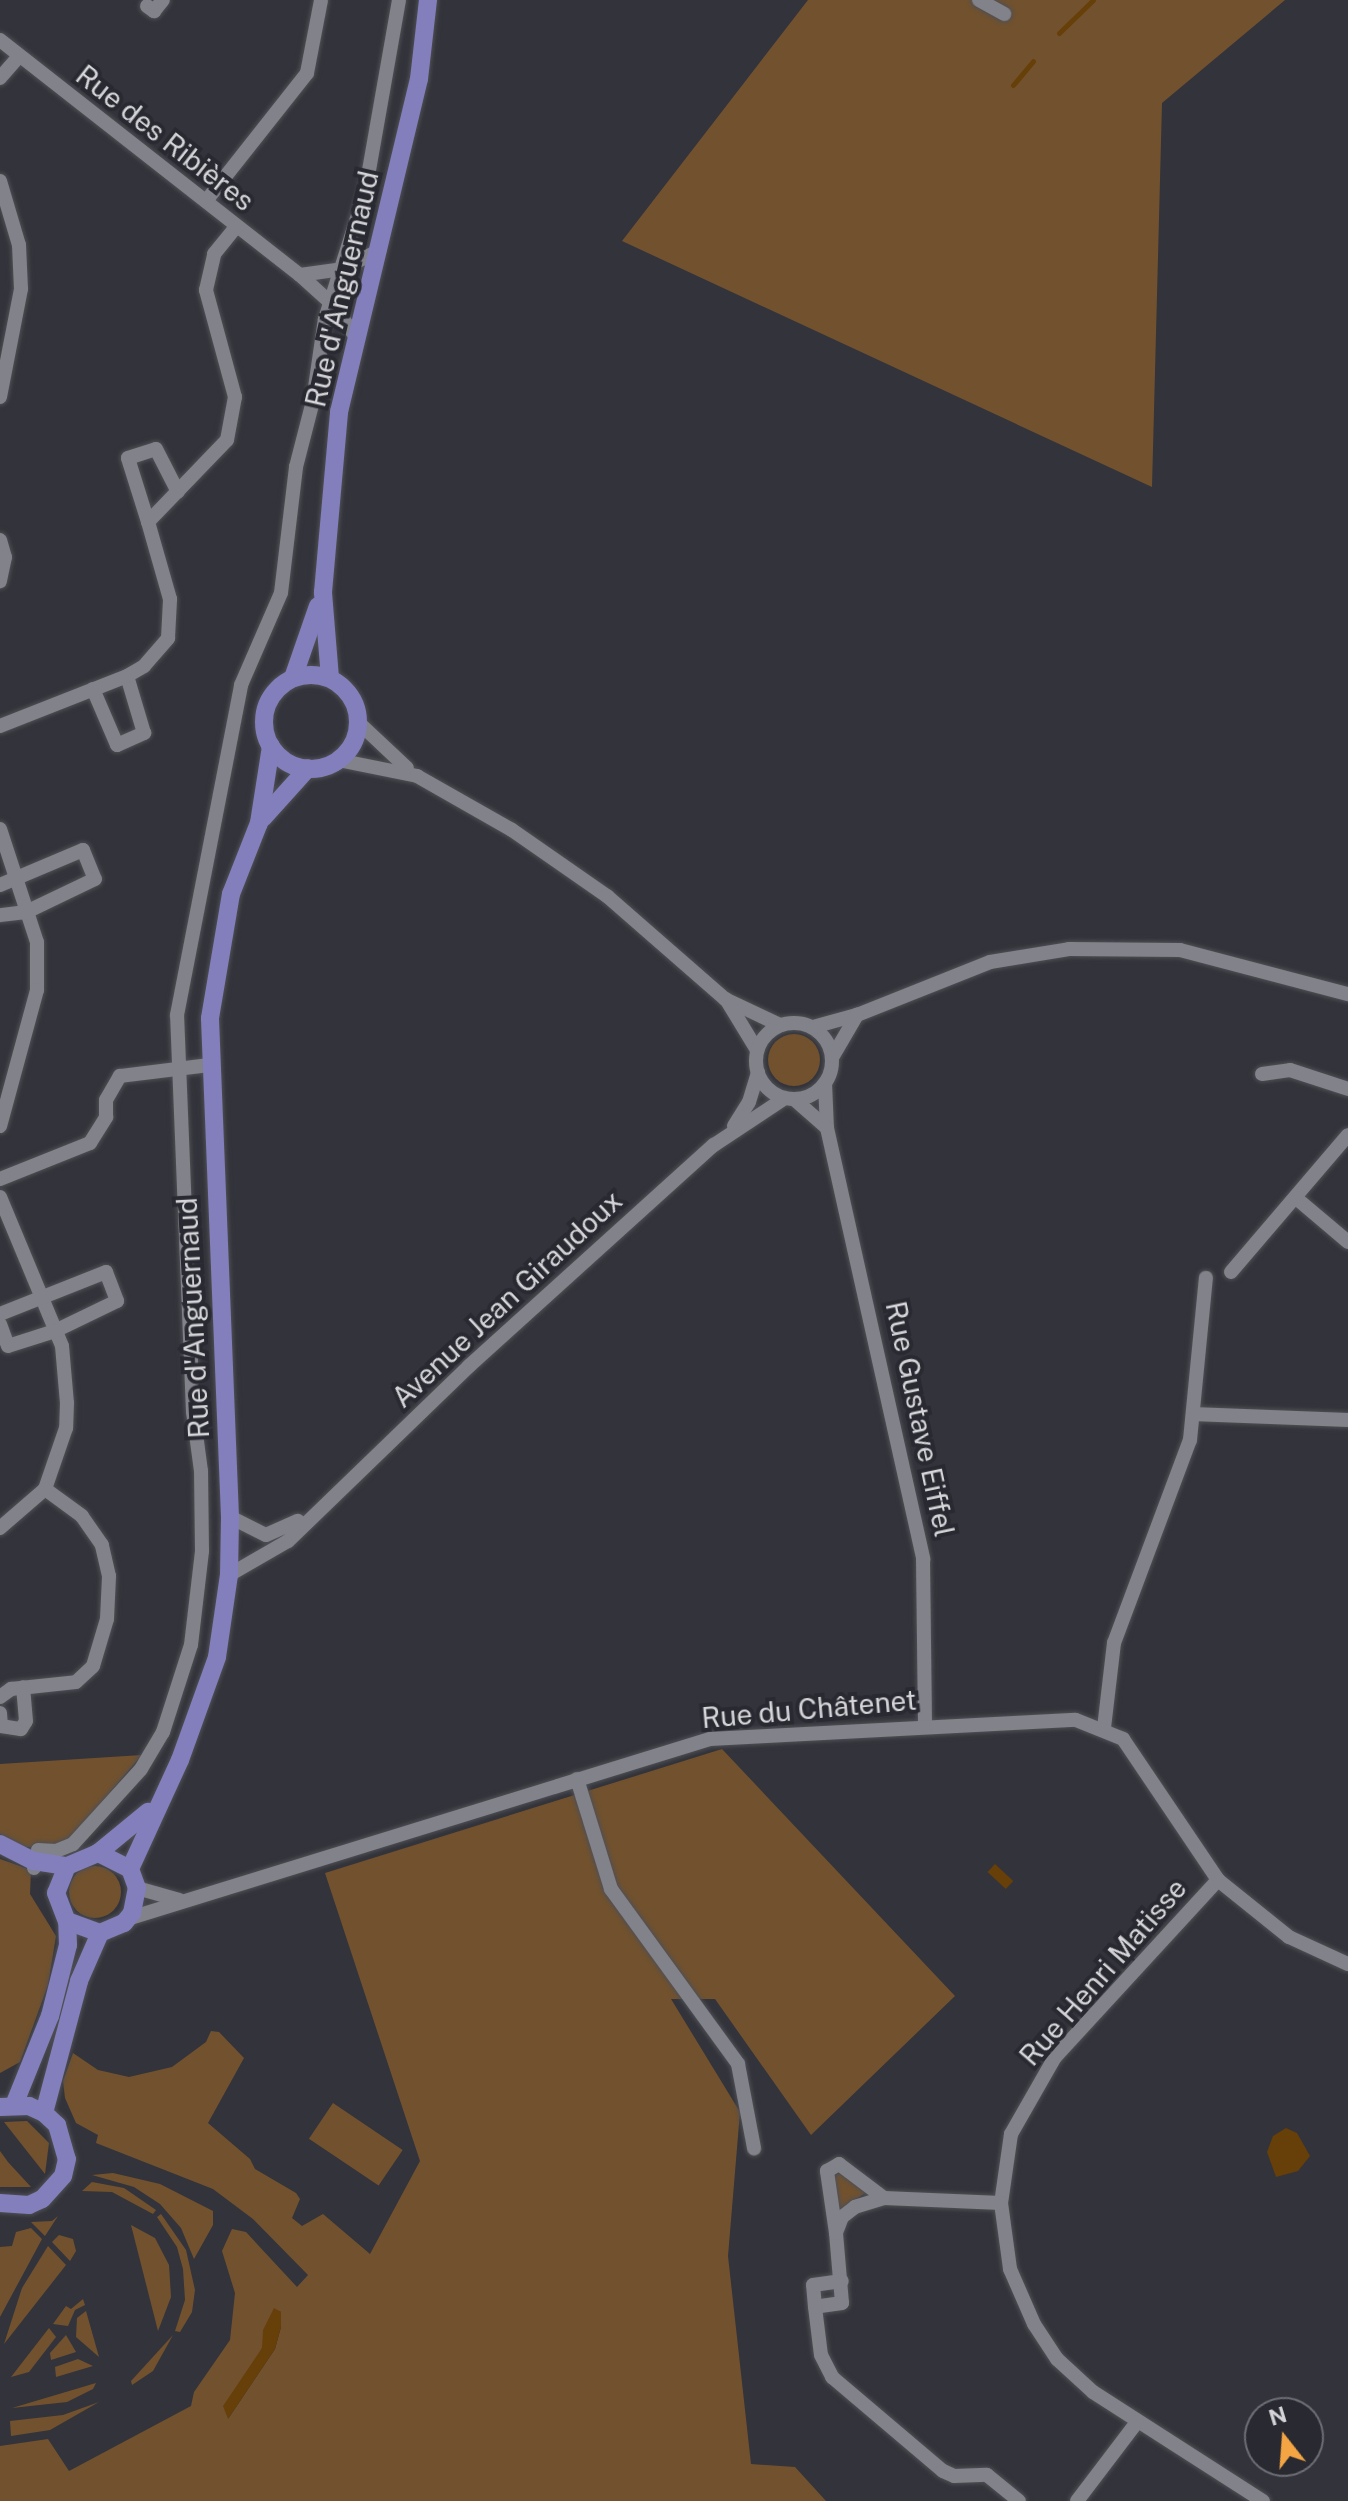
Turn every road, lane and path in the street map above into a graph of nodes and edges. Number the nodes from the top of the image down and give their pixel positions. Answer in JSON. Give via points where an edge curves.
{"nodes":[{"id":1,"x":163,"y":0,"type":"edge"},
{"id":2,"x":321,"y":0,"type":"edge"},
{"id":3,"x":399,"y":0,"type":"edge"},
{"id":4,"x":428,"y":0,"type":"edge"},
{"id":5,"x":979,"y":0,"type":"edge"},
{"id":6,"x":147,"y":6,"type":"dead end"},
{"id":7,"x":1004,"y":14,"type":"dead end"},
{"id":8,"x":0,"y":41,"type":"edge"},
{"id":9,"x":19,"y":56,"type":"junction"},
{"id":10,"x":0,"y":78,"type":"edge"},
{"id":11,"x":0,"y":181,"type":"edge"},
{"id":12,"x":206,"y":201,"type":"junction"},
{"id":13,"x":236,"y":227,"type":"junction"},
{"id":14,"x":380,"y":250,"type":"junction"},
{"id":15,"x":342,"y":269,"type":"junction"},
{"id":16,"x":300,"y":275,"type":"junction"},
{"id":17,"x":332,"y":304,"type":"junction"},
{"id":18,"x":356,"y":337,"type":"junction"},
{"id":19,"x":0,"y":397,"type":"edge"},
{"id":20,"x":178,"y":492,"type":"junction"},
{"id":21,"x":148,"y":522,"type":"junction"},
{"id":22,"x":0,"y":540,"type":"edge"},
{"id":23,"x":0,"y":581,"type":"edge"},
{"id":24,"x":323,"y":592,"type":"junction"},
{"id":25,"x":127,"y":676,"type":"junction"},
{"id":26,"x":293,"y":678,"type":"junction"},
{"id":27,"x":330,"y":678,"type":"junction"},
{"id":28,"x":93,"y":689,"type":"junction"},
{"id":29,"x":358,"y":722,"type":"junction"},
{"id":30,"x":0,"y":726,"type":"edge"},
{"id":31,"x":271,"y":746,"type":"junction"},
{"id":32,"x":338,"y":760,"type":"junction"},
{"id":33,"x":308,"y":768,"type":"junction"},
{"id":34,"x":417,"y":776,"type":"junction"},
{"id":35,"x":259,"y":823,"type":"junction"},
{"id":36,"x":0,"y":829,"type":"edge"},
{"id":37,"x":14,"y":878,"type":"junction"},
{"id":38,"x":0,"y":885,"type":"edge"},
{"id":39,"x":26,"y":912,"type":"junction"},
{"id":40,"x":0,"y":915,"type":"edge"},
{"id":41,"x":1348,"y":994,"type":"edge"},
{"id":42,"x":725,"y":999,"type":"junction"},
{"id":43,"x":857,"y":1015,"type":"junction"},
{"id":44,"x":780,"y":1025,"type":"junction"},
{"id":45,"x":813,"y":1027,"type":"junction"},
{"id":46,"x":757,"y":1050,"type":"junction"},
{"id":47,"x":833,"y":1056,"type":"junction"},
{"id":48,"x":210,"y":1065,"type":"junction"},
{"id":49,"x":181,"y":1068,"type":"junction"},
{"id":50,"x":758,"y":1072,"type":"junction"},
{"id":51,"x":1262,"y":1074,"type":"dead end"},
{"id":52,"x":825,"y":1083,"type":"junction"},
{"id":53,"x":1348,"y":1089,"type":"edge"},
{"id":54,"x":789,"y":1098,"type":"junction"},
{"id":55,"x":0,"y":1126,"type":"edge"},
{"id":56,"x":827,"y":1128,"type":"junction"},
{"id":57,"x":732,"y":1130,"type":"junction"},
{"id":58,"x":1348,"y":1135,"type":"edge"},
{"id":59,"x":0,"y":1179,"type":"edge"},
{"id":60,"x":0,"y":1197,"type":"edge"},
{"id":61,"x":1296,"y":1198,"type":"junction"},
{"id":62,"x":1348,"y":1242,"type":"edge"},
{"id":63,"x":1231,"y":1272,"type":"dead end"},
{"id":64,"x":1206,"y":1278,"type":"dead end"},
{"id":65,"x":41,"y":1296,"type":"junction"},
{"id":66,"x":0,"y":1314,"type":"edge"},
{"id":67,"x":0,"y":1324,"type":"edge"},
{"id":68,"x":55,"y":1331,"type":"junction"},
{"id":69,"x":1193,"y":1414,"type":"junction"},
{"id":70,"x":1348,"y":1420,"type":"edge"},
{"id":71,"x":45,"y":1489,"type":"junction"},
{"id":72,"x":319,"y":1508,"type":"junction"},
{"id":73,"x":230,"y":1517,"type":"junction"},
{"id":74,"x":0,"y":1528,"type":"edge"},
{"id":75,"x":229,"y":1575,"type":"junction"},
{"id":76,"x":23,"y":1687,"type":"junction"},
{"id":77,"x":0,"y":1697,"type":"edge"},
{"id":78,"x":0,"y":1713,"type":"edge"},
{"id":79,"x":925,"y":1725,"type":"junction"},
{"id":80,"x":1104,"y":1728,"type":"junction"},
{"id":81,"x":577,"y":1779,"type":"junction"},
{"id":82,"x":156,"y":1805,"type":"junction"},
{"id":83,"x":0,"y":1844,"type":"edge"},
{"id":84,"x":98,"y":1853,"type":"junction"},
{"id":85,"x":34,"y":1864,"type":"junction"},
{"id":86,"x":67,"y":1866,"type":"junction"},
{"id":87,"x":130,"y":1869,"type":"junction"},
{"id":88,"x":1218,"y":1880,"type":"junction"},
{"id":89,"x":137,"y":1888,"type":"junction"},
{"id":90,"x":192,"y":1900,"type":"junction"},
{"id":91,"x":127,"y":1919,"type":"junction"},
{"id":92,"x":67,"y":1921,"type":"junction"},
{"id":93,"x":100,"y":1933,"type":"junction"},
{"id":94,"x":1348,"y":1964,"type":"edge"},
{"id":95,"x":7,"y":2106,"type":"edge"},
{"id":96,"x":44,"y":2113,"type":"junction"},
{"id":97,"x":754,"y":2148,"type":"dead end"},
{"id":98,"x":884,"y":2198,"type":"junction"},
{"id":99,"x":1001,"y":2203,"type":"junction"},
{"id":100,"x":2,"y":2208,"type":"edge"},
{"id":101,"x":836,"y":2233,"type":"junction"},
{"id":102,"x":842,"y":2281,"type":"junction"},
{"id":103,"x":815,"y":2307,"type":"junction"},
{"id":104,"x":1137,"y":2422,"type":"junction"},
{"id":105,"x":1019,"y":2501,"type":"edge"},
{"id":106,"x":1077,"y":2501,"type":"edge"},
{"id":107,"x":1263,"y":2501,"type":"edge"}],
"edges":[{"from":1,"to":6,"type":"street","via":[[154,11]]},
{"from":2,"to":12,"type":"street","via":[[307,73]]},
{"from":3,"to":15,"type":"street","via":[[365,193]]},
{"from":4,"to":14,"type":"main road","name":"Rue d'Anguernaud","via":[[419,79]]},
{"from":5,"to":7,"type":"street"},
{"from":8,"to":9,"type":"street","name":"Rue des Ribières"},
{"from":9,"to":10,"type":"street"},
{"from":9,"to":12,"type":"street","name":"Rue des Ribières"},
{"from":11,"to":19,"type":"street","via":[[19,245],[21,289]]},
{"from":12,"to":13,"type":"street","name":"Rue des Ribières"},
{"from":13,"to":16,"type":"street","name":"Rue des Ribières"},
{"from":13,"to":20,"type":"street","via":[[214,254],[206,290],[235,397],[227,440]]},
{"from":14,"to":15,"type":"street"},
{"from":14,"to":18,"type":"main road","name":"Rue d'Anguernaud"},
{"from":15,"to":16,"type":"street"},
{"from":15,"to":17,"type":"street"},
{"from":16,"to":17,"type":"street","name":"Rue des Ribières"},
{"from":17,"to":18,"type":"street","name":"Rue des Ribières"},
{"from":17,"to":49,"type":"street","via":[[296,467],[281,593],[241,685],[181,988]]},
{"from":18,"to":24,"type":"main road","name":"Rue d'Anguernaud","via":[[339,412]]},
{"from":20,"to":21,"type":"street"},
{"from":20,"to":21,"type":"street","via":[[156,449],[128,458]]},
{"from":21,"to":25,"type":"street","via":[[170,599],[168,638],[144,666]]},
{"from":22,"to":23,"type":"street","via":[[5,557]]},
{"from":24,"to":26,"type":"main road","name":"Rue d'Anguernaud"},
{"from":24,"to":27,"type":"main road","name":"Rue d'Anguernaud"},
{"from":25,"to":28,"type":"street"},
{"from":25,"to":28,"type":"street","via":[[144,733],[117,745]]},
{"from":26,"to":27,"type":"main road"},
{"from":26,"to":31,"type":"main road","name":"Rue d'Anguernaud","via":[[280,686],[265,710]]},
{"from":27,"to":29,"type":"main road","via":[[353,699]]},
{"from":28,"to":30,"type":"street"},
{"from":29,"to":32,"type":"main road","via":[[353,744]]},
{"from":29,"to":34,"type":"street"},
{"from":31,"to":33,"type":"main road","via":[[286,762]]},
{"from":31,"to":35,"type":"main road","name":"Rue d'Anguernaud"},
{"from":32,"to":33,"type":"main road"},
{"from":32,"to":34,"type":"street"},
{"from":33,"to":35,"type":"main road","name":"Rue d'Anguernaud"},
{"from":34,"to":42,"type":"street","via":[[512,830],[585,880]]},
{"from":35,"to":48,"type":"main road","name":"Rue d'Anguernaud","via":[[231,894],[215,966]]},
{"from":36,"to":37,"type":"street"},
{"from":37,"to":38,"type":"street"},
{"from":37,"to":39,"type":"street"},
{"from":37,"to":39,"type":"street","via":[[83,850],[95,879]]},
{"from":39,"to":40,"type":"street"},
{"from":39,"to":55,"type":"street","via":[[37,942],[37,990]]},
{"from":41,"to":43,"type":"street","via":[[1180,950],[1069,949],[990,962]]},
{"from":42,"to":44,"type":"street"},
{"from":42,"to":46,"type":"street"},
{"from":43,"to":45,"type":"street"},
{"from":43,"to":47,"type":"street"},
{"from":44,"to":45,"type":"street"},
{"from":44,"to":46,"type":"street"},
{"from":45,"to":47,"type":"street"},
{"from":46,"to":50,"type":"street"},
{"from":47,"to":52,"type":"street"},
{"from":48,"to":49,"type":"street"},
{"from":48,"to":73,"type":"main road","name":"Rue d'Anguernaud"},
{"from":49,"to":59,"type":"street","via":[[120,1076],[90,1143]]},
{"from":49,"to":85,"type":"street","via":[[193,1412],[201,1471],[202,1551],[191,1645],[163,1732],[141,1769],[73,1844],[56,1851],[38,1850]]},
{"from":50,"to":54,"type":"street","via":[[768,1088]]},
{"from":50,"to":57,"type":"street","name":"Avenue Jean Giraudoux","via":[[749,1102]]},
{"from":51,"to":53,"type":"street","via":[[1290,1070]]},
{"from":52,"to":54,"type":"street","via":[[815,1093]]},
{"from":52,"to":56,"type":"street","name":"Rue Gustave Eiffel"},
{"from":54,"to":56,"type":"street"},
{"from":54,"to":57,"type":"street","name":"Avenue Jean Giraudoux"},
{"from":56,"to":79,"type":"street","name":"Rue Gustave Eiffel","via":[[923,1559]]},
{"from":57,"to":72,"type":"street","name":"Avenue Jean Giraudoux"},
{"from":58,"to":61,"type":"street"},
{"from":60,"to":65,"type":"street"},
{"from":61,"to":62,"type":"street"},
{"from":61,"to":63,"type":"street"},
{"from":64,"to":69,"type":"street"},
{"from":65,"to":66,"type":"street"},
{"from":65,"to":68,"type":"street"},
{"from":65,"to":68,"type":"street","via":[[106,1272],[117,1301]]},
{"from":67,"to":68,"type":"street","via":[[8,1346]]},
{"from":68,"to":71,"type":"street","via":[[62,1346],[66,1428]]},
{"from":69,"to":70,"type":"street"},
{"from":69,"to":80,"type":"street","via":[[1190,1440],[1114,1643]]},
{"from":71,"to":74,"type":"street"},
{"from":71,"to":76,"type":"street","via":[[82,1516],[102,1545],[109,1576],[107,1619],[93,1666],[76,1682]]},
{"from":72,"to":73,"type":"street","name":"Avenue Jean Giraudoux","via":[[266,1535]]},
{"from":72,"to":75,"type":"street","name":"Avenue Jean Giraudoux","via":[[270,1554]]},
{"from":73,"to":75,"type":"main road","name":"Rue d'Anguernaud"},
{"from":75,"to":82,"type":"main road","name":"Rue d'Anguernaud","via":[[217,1657],[180,1760]]},
{"from":76,"to":77,"type":"street"},
{"from":76,"to":78,"type":"street","via":[[26,1721],[21,1729],[1,1726]]},
{"from":79,"to":80,"type":"street","name":"Rue du Châtenet","via":[[1076,1720]]},
{"from":79,"to":81,"type":"street","name":"Rue du Châtenet","via":[[710,1739]]},
{"from":80,"to":88,"type":"street","name":"Rue du Châtenet","via":[[1123,1739],[1140,1759],[1178,1826]]},
{"from":81,"to":90,"type":"street","name":"Rue du Châtenet"},
{"from":81,"to":97,"type":"street","via":[[611,1889],[738,2064]]},
{"from":82,"to":84,"type":"main road","name":"Rue d'Anguernaud"},
{"from":82,"to":87,"type":"main road","name":"Rue d'Anguernaud"},
{"from":83,"to":85,"type":"main road"},
{"from":84,"to":86,"type":"main road","name":"Rue d'Anguernaud"},
{"from":84,"to":87,"type":"main road"},
{"from":85,"to":86,"type":"main road"},
{"from":86,"to":92,"type":"main road","via":[[56,1893]]},
{"from":87,"to":89,"type":"main road"},
{"from":88,"to":94,"type":"street","name":"Rue du Châtenet","via":[[1289,1937]]},
{"from":88,"to":99,"type":"street","name":"Rue Henri Matisse","via":[[1055,2057],[1011,2134]]},
{"from":89,"to":90,"type":"street","name":"Rue du Châtenet","via":[[156,1897]]},
{"from":89,"to":91,"type":"main road"},
{"from":90,"to":91,"type":"street","name":"Rue du Châtenet"},
{"from":91,"to":93,"type":"main road"},
{"from":92,"to":93,"type":"main road"},
{"from":92,"to":95,"type":"main road","via":[[68,1945],[50,2016]]},
{"from":93,"to":96,"type":"main road","via":[[79,1981]]},
{"from":95,"to":96,"type":"main road"},
{"from":96,"to":100,"type":"main road","via":[[65,2141],[63,2176],[42,2199]]},
{"from":98,"to":99,"type":"street"},
{"from":98,"to":101,"type":"street","via":[[855,2207],[842,2217]]},
{"from":98,"to":101,"type":"street","via":[[839,2164],[827,2171]]},
{"from":99,"to":104,"type":"street","name":"Rue Henri Matisse","via":[[1010,2269],[1034,2324],[1057,2359]]},
{"from":101,"to":102,"type":"street"},
{"from":102,"to":103,"type":"street","via":[[842,2303]]},
{"from":102,"to":103,"type":"street","via":[[813,2285]]},
{"from":103,"to":105,"type":"street","via":[[821,2355],[832,2377],[943,2471],[987,2475]]},
{"from":104,"to":106,"type":"street"},
{"from":104,"to":107,"type":"street","name":"Rue Henri Matisse"}]}
